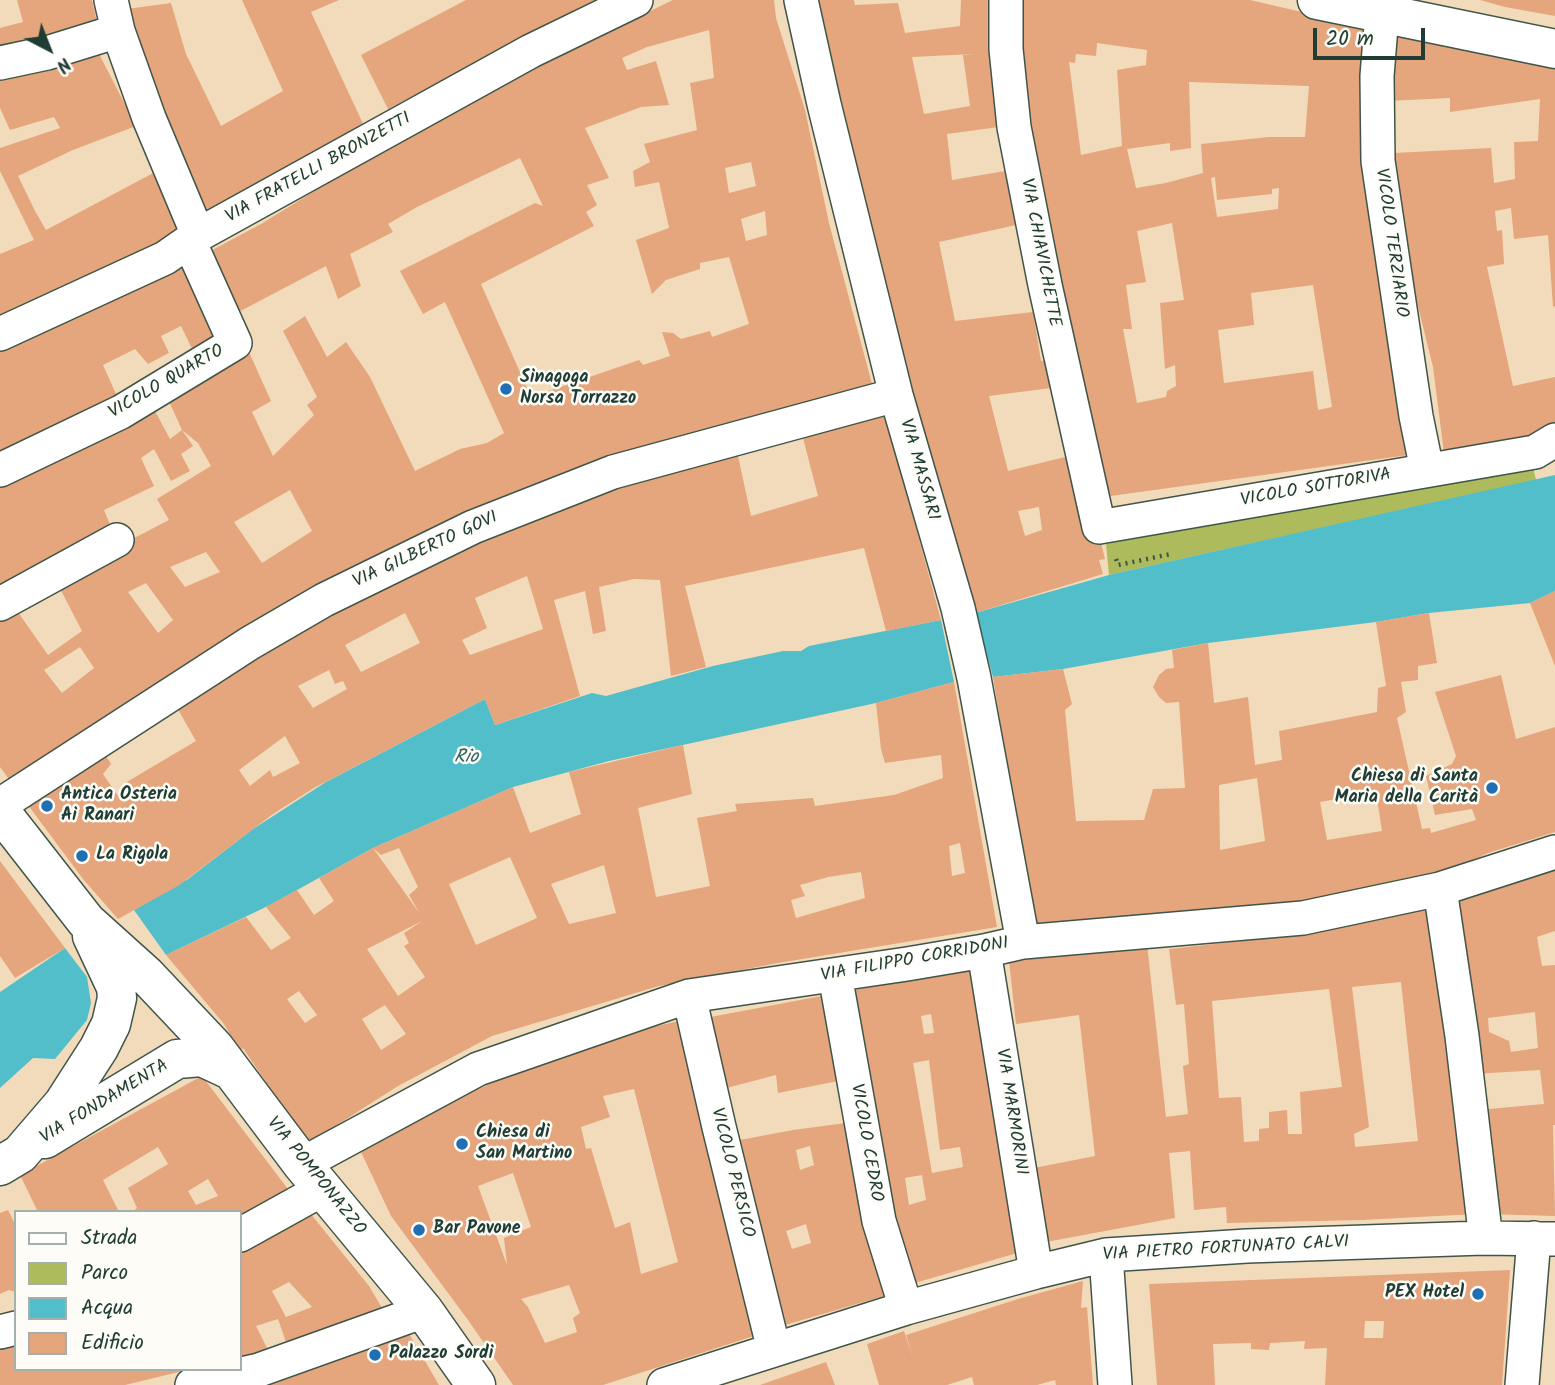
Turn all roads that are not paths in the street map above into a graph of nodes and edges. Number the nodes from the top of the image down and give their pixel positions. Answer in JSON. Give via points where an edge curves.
{"nodes":[{"id":1,"x":636,"y":0,"type":"edge"},
{"id":2,"x":801,"y":0,"type":"edge"},
{"id":3,"x":1006,"y":0,"type":"edge"},
{"id":4,"x":1317,"y":0,"type":"edge"},
{"id":5,"x":1382,"y":14,"type":"junction"},
{"id":6,"x":114,"y":15,"type":"edge"},
{"id":7,"x":1555,"y":49,"type":"edge"},
{"id":8,"x":0,"y":64,"type":"edge"},
{"id":9,"x":194,"y":239,"type":"junction"},
{"id":10,"x":0,"y":334,"type":"edge"},
{"id":11,"x":896,"y":395,"type":"junction"},
{"id":12,"x":1555,"y":440,"type":"edge"},
{"id":13,"x":0,"y":470,"type":"edge"},
{"id":14,"x":1427,"y":470,"type":"junction"},
{"id":15,"x":1092,"y":503,"type":"joint"},
{"id":16,"x":117,"y":540,"type":"dead end"},
{"id":17,"x":0,"y":604,"type":"edge"},
{"id":18,"x":0,"y":805,"type":"edge"},
{"id":19,"x":0,"y":811,"type":"edge"},
{"id":20,"x":1555,"y":852,"type":"edge"},
{"id":21,"x":1440,"y":889,"type":"junction"},
{"id":22,"x":86,"y":921,"type":"junction"},
{"id":23,"x":1023,"y":942,"type":"junction"},
{"id":24,"x":984,"y":951,"type":"junction"},
{"id":25,"x":835,"y":975,"type":"junction"},
{"id":26,"x":690,"y":996,"type":"junction"},
{"id":27,"x":230,"y":1070,"type":"junction"},
{"id":28,"x":10,"y":1160,"type":"edge"},
{"id":29,"x":313,"y":1177,"type":"junction"},
{"id":30,"x":242,"y":1233,"type":"edge"},
{"id":31,"x":1483,"y":1238,"type":"junction"},
{"id":32,"x":1544,"y":1239,"type":"edge"},
{"id":33,"x":1106,"y":1255,"type":"junction"},
{"id":34,"x":1036,"y":1272,"type":"junction"},
{"id":35,"x":906,"y":1308,"type":"junction"},
{"id":36,"x":424,"y":1311,"type":"junction"},
{"id":37,"x":774,"y":1350,"type":"junction"},
{"id":38,"x":241,"y":1380,"type":"edge"},
{"id":39,"x":192,"y":1385,"type":"edge"},
{"id":40,"x":476,"y":1385,"type":"edge"},
{"id":41,"x":664,"y":1385,"type":"edge"},
{"id":42,"x":1115,"y":1385,"type":"edge"},
{"id":43,"x":1522,"y":1385,"type":"edge"}],
"edges":[{"from":1,"to":9,"type":"street","name":"VIA FRATELLI BRONZETTI","via":[[531,51]]},
{"from":2,"to":11,"type":"street","name":"VIA MASSARI"},
{"from":3,"to":15,"type":"street","name":"VIA CHIAVICHETTE","via":[[1014,127]]},
{"from":4,"to":5,"type":"main road"},
{"from":5,"to":7,"type":"main road"},
{"from":5,"to":14,"type":"street","name":"VICOLO TERZIARIO","via":[[1378,161]]},
{"from":6,"to":8,"type":"street","via":[[47,53]]},
{"from":6,"to":9,"type":"street"},
{"from":9,"to":10,"type":"street","name":"VIA FRATELLI BRONZETTI","via":[[165,258]]},
{"from":9,"to":13,"type":"street","name":"VICOLO QUARTO","via":[[234,343],[121,412]]},
{"from":11,"to":18,"type":"street","name":"VIA GILBERTO GOVI","via":[[612,472],[472,527],[324,600],[261,637]]},
{"from":11,"to":23,"type":"street","name":"VIA MASSARI","via":[[958,608]]},
{"from":12,"to":14,"type":"street","name":"VICOLO SOTTORIVA","via":[[1535,452]]},
{"from":14,"to":15,"type":"street","name":"VICOLO SOTTORIVA","via":[[1099,527]]},
{"from":16,"to":17,"type":"street"},
{"from":19,"to":22,"type":"main road"},
{"from":20,"to":21,"type":"street","name":"VIA FILIPPO CORRIDONI"},
{"from":21,"to":23,"type":"street","name":"VIA FILIPPO CORRIDONI","via":[[1303,918]]},
{"from":21,"to":31,"type":"street","via":[[1462,1036]]},
{"from":22,"to":27,"type":"main road","name":"VIA POMPONAZZO","via":[[146,975]]},
{"from":22,"to":28,"type":"main road","name":"VIA FONDAMENTA","via":[[116,986],[116,1009],[99,1048],[63,1104]]},
{"from":23,"to":24,"type":"street","name":"VIA FILIPPO CORRIDONI"},
{"from":24,"to":25,"type":"street","name":"VIA FILIPPO CORRIDONI"},
{"from":24,"to":34,"type":"street","name":"VIA MARMORINI"},
{"from":25,"to":26,"type":"street","name":"VIA FILIPPO CORRIDONI"},
{"from":25,"to":35,"type":"street","name":"VICOLO CEDRO","via":[[879,1221]]},
{"from":26,"to":29,"type":"street","name":"VIA FILIPPO CORRIDONI","via":[[478,1069]]},
{"from":26,"to":37,"type":"street","name":"VICOLO PERSICO"},
{"from":27,"to":28,"type":"main road","name":"VIA FONDAMENTA","via":[[202,1057],[177,1059]]},
{"from":27,"to":29,"type":"main road","name":"VIA POMPONAZZO"},
{"from":29,"to":30,"type":"street","name":"VIA FILIPPO CORRIDONI"},
{"from":29,"to":36,"type":"main road","name":"VIA POMPONAZZO"},
{"from":31,"to":32,"type":"street","name":"VIA PIETRO FORTUNATO CALVI"},
{"from":31,"to":33,"type":"street","name":"VIA PIETRO FORTUNATO CALVI"},
{"from":32,"to":43,"type":"street"},
{"from":33,"to":34,"type":"street","name":"VIA PIETRO FORTUNATO CALVI"},
{"from":33,"to":42,"type":"street"},
{"from":34,"to":35,"type":"street","name":"VIA PIETRO FORTUNATO CALVI"},
{"from":35,"to":37,"type":"street","name":"VIA PIETRO FORTUNATO CALVI"},
{"from":36,"to":38,"type":"street"},
{"from":36,"to":40,"type":"main road","name":"VIA POMPONAZZO"},
{"from":37,"to":41,"type":"street","name":"VIA PIETRO FORTUNATO CALVI"},
{"from":38,"to":39,"type":"street"}]}
